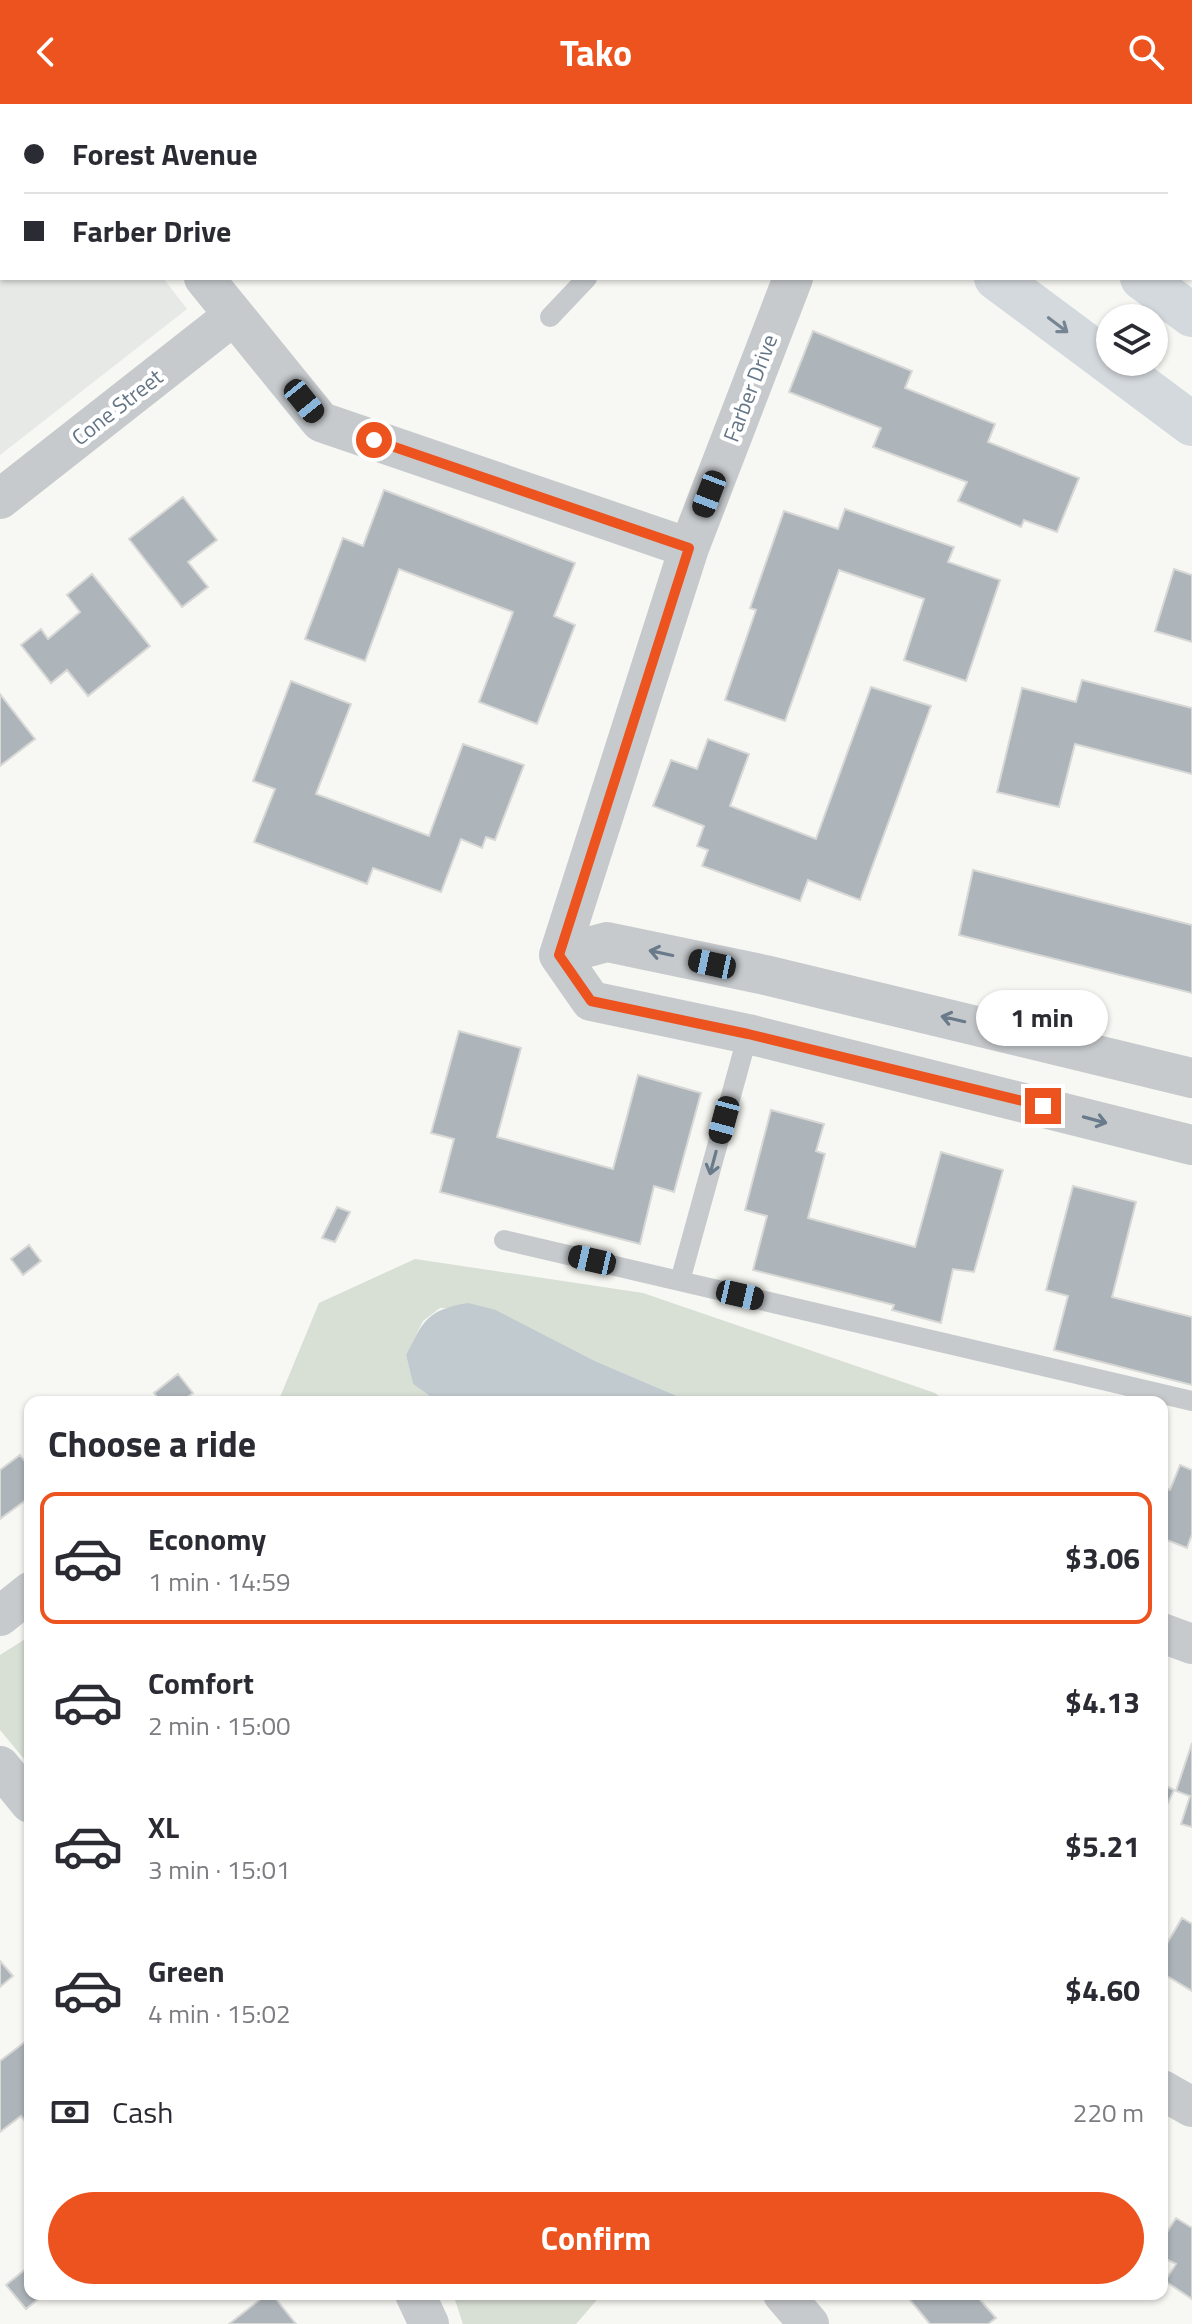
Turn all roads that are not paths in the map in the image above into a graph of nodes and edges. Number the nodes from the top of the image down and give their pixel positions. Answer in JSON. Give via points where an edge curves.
{"nodes":[{"id":1,"x":206,"y":280,"type":"edge"},
{"id":2,"x":585,"y":280,"type":"edge"},
{"id":3,"x":792,"y":280,"type":"edge"},
{"id":4,"x":999,"y":280,"type":"edge"},
{"id":5,"x":1145,"y":280,"type":"edge"},
{"id":6,"x":1192,"y":315,"type":"edge"},
{"id":7,"x":233,"y":316,"type":"junction"},
{"id":8,"x":550,"y":317,"type":"dead end"},
{"id":9,"x":1192,"y":424,"type":"edge"},
{"id":10,"x":0,"y":499,"type":"edge"},
{"id":11,"x":689,"y":548,"type":"junction"},
{"id":12,"x":559,"y":955,"type":"junction"},
{"id":13,"x":748,"y":1034,"type":"junction"},
{"id":14,"x":1192,"y":1078,"type":"edge"},
{"id":15,"x":1192,"y":1145,"type":"edge"},
{"id":16,"x":504,"y":1240,"type":"dead end"},
{"id":17,"x":680,"y":1281,"type":"junction"},
{"id":18,"x":1192,"y":1401,"type":"edge"},
{"id":19,"x":24,"y":1597,"type":"edge"},
{"id":20,"x":0,"y":1616,"type":"edge"},
{"id":21,"x":1168,"y":1635,"type":"edge"},
{"id":22,"x":1192,"y":1644,"type":"edge"},
{"id":23,"x":0,"y":1766,"type":"edge"},
{"id":24,"x":24,"y":1796,"type":"edge"},
{"id":25,"x":1168,"y":2093,"type":"edge"},
{"id":26,"x":1192,"y":2107,"type":"edge"},
{"id":27,"x":418,"y":2300,"type":"edge"},
{"id":28,"x":788,"y":2300,"type":"edge"},
{"id":29,"x":429,"y":2324,"type":"edge"},
{"id":30,"x":809,"y":2324,"type":"edge"}],
"edges":[{"from":1,"to":7,"type":"street"},
{"from":2,"to":8,"type":"lane"},
{"from":3,"to":11,"type":"street","name":"Farber Drive"},
{"from":4,"to":9,"type":"main road","one_way":true},
{"from":5,"to":6,"type":"main road"},
{"from":7,"to":10,"type":"street","name":"Cone Street"},
{"from":7,"to":11,"type":"street","via":[[321,422]]},
{"from":11,"to":12,"type":"street","name":"Farber Drive"},
{"from":12,"to":13,"type":"street","via":[[591,1001]]},
{"from":14,"to":12,"type":"street","one_way":true,"via":[[607,942]]},
{"from":13,"to":15,"type":"street","one_way":true},
{"from":13,"to":17,"type":"lane","one_way":true},
{"from":16,"to":17,"type":"lane"},
{"from":17,"to":18,"type":"lane"},
{"from":19,"to":20,"type":"street"},
{"from":21,"to":22,"type":"street"},
{"from":23,"to":24,"type":"street"},
{"from":25,"to":26,"type":"street"},
{"from":27,"to":29,"type":"street"},
{"from":28,"to":30,"type":"street"}]}
